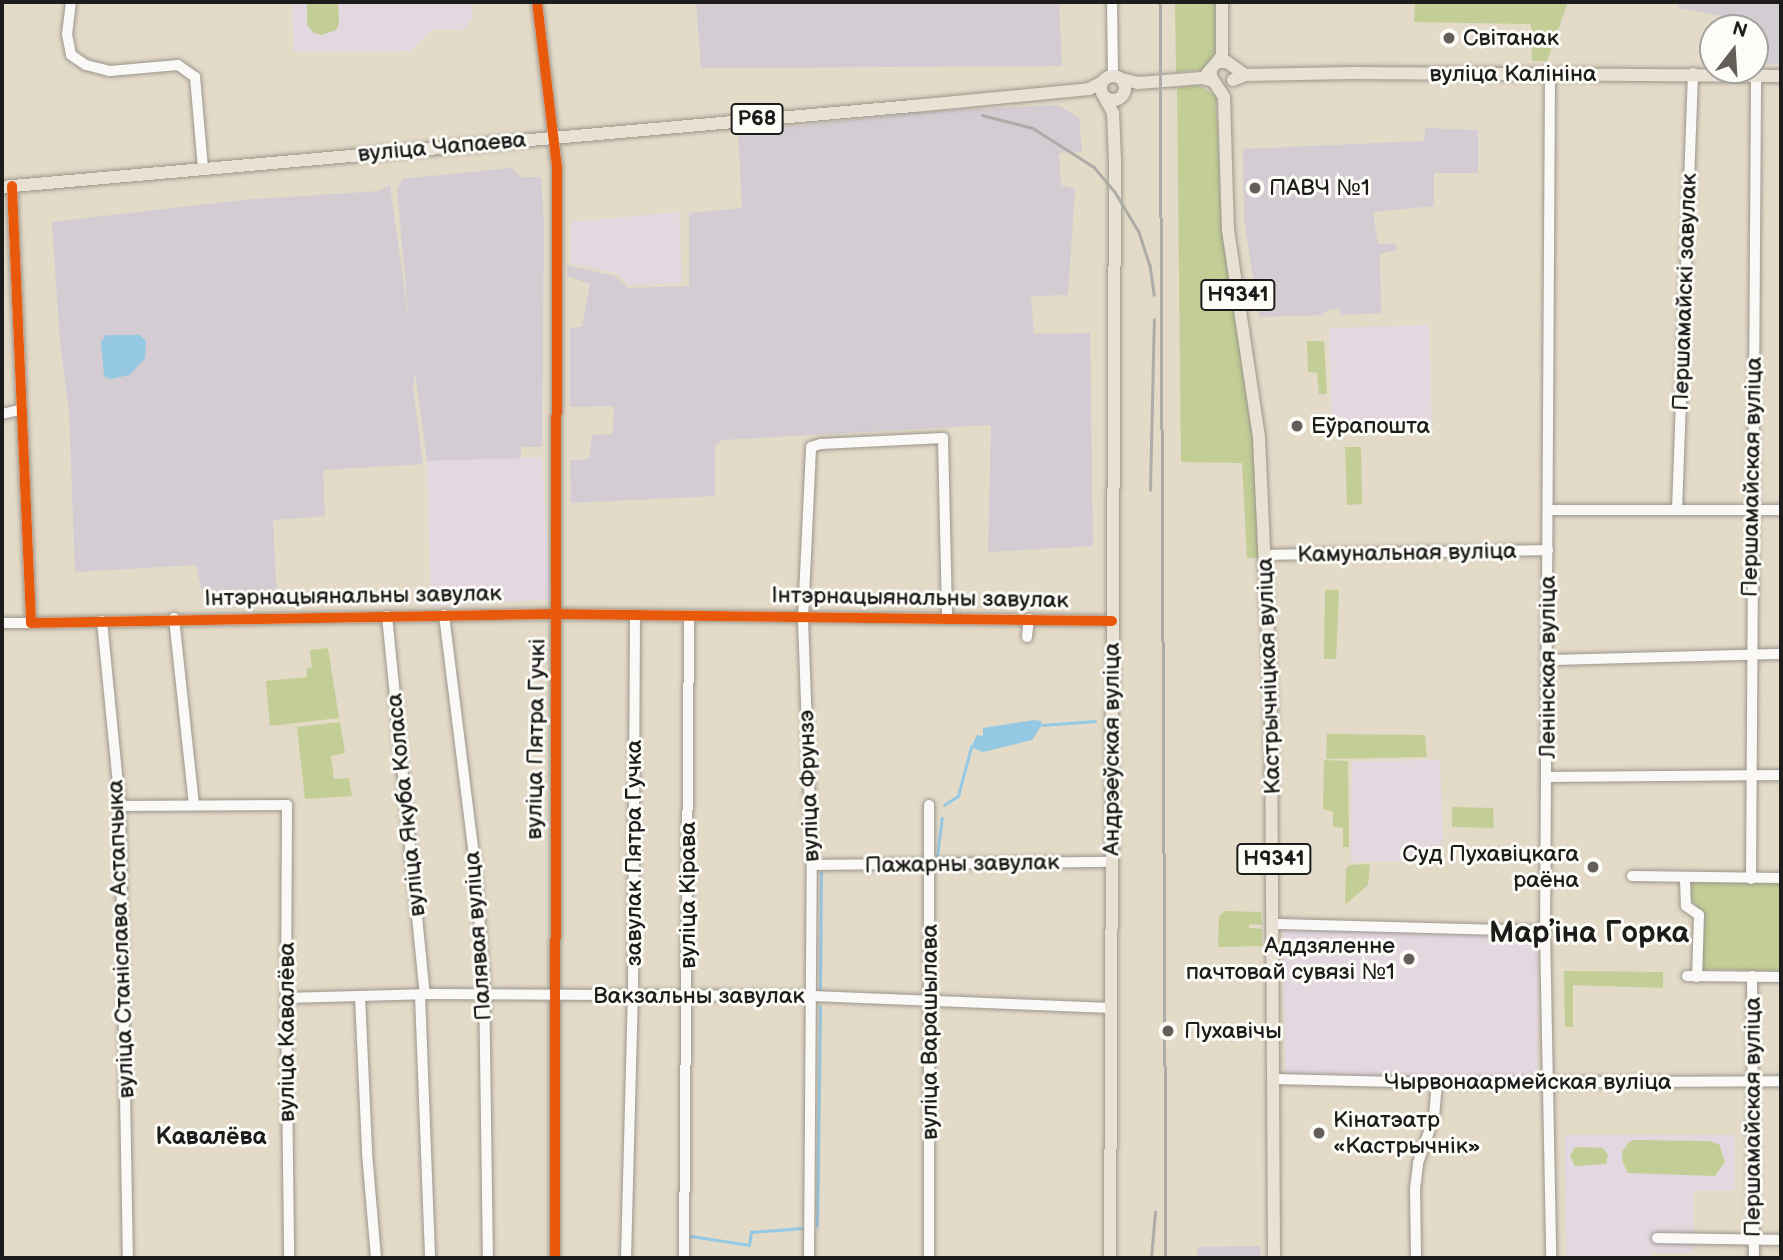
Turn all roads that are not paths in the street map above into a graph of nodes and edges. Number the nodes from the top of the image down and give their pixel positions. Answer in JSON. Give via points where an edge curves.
{"nodes":[{"id":1,"x":71,"y":2,"type":"edge"},
{"id":2,"x":537,"y":2,"type":"edge"},
{"id":3,"x":1112,"y":2,"type":"edge"},
{"id":4,"x":1222,"y":2,"type":"edge"},
{"id":5,"x":1223,"y":72,"type":"junction"},
{"id":6,"x":1693,"y":73,"type":"junction"},
{"id":7,"x":1699,"y":73,"type":"edge"},
{"id":8,"x":1550,"y":75,"type":"junction"},
{"id":9,"x":1112,"y":79,"type":"junction"},
{"id":10,"x":1138,"y":83,"type":"junction"},
{"id":11,"x":1756,"y":84,"type":"edge"},
{"id":12,"x":1089,"y":89,"type":"junction"},
{"id":13,"x":1122,"y":95,"type":"junction"},
{"id":14,"x":1104,"y":97,"type":"junction"},
{"id":15,"x":1113,"y":113,"type":"junction"},
{"id":16,"x":553,"y":137,"type":"junction"},
{"id":17,"x":203,"y":168,"type":"junction"},
{"id":18,"x":7,"y":186,"type":"edge"},
{"id":19,"x":20,"y":410,"type":"junction"},
{"id":20,"x":2,"y":414,"type":"edge"},
{"id":21,"x":1548,"y":510,"type":"junction"},
{"id":22,"x":1676,"y":510,"type":"junction"},
{"id":23,"x":1751,"y":510,"type":"junction"},
{"id":24,"x":1781,"y":510,"type":"edge"},
{"id":25,"x":1548,"y":550,"type":"junction"},
{"id":26,"x":1265,"y":555,"type":"junction"},
{"id":27,"x":558,"y":614,"type":"junction"},
{"id":28,"x":443,"y":615,"type":"junction"},
{"id":29,"x":635,"y":615,"type":"junction"},
{"id":30,"x":387,"y":616,"type":"junction"},
{"id":31,"x":689,"y":616,"type":"junction"},
{"id":32,"x":947,"y":617,"type":"junction"},
{"id":33,"x":174,"y":618,"type":"junction"},
{"id":34,"x":803,"y":618,"type":"junction"},
{"id":35,"x":1029,"y":619,"type":"junction"},
{"id":36,"x":102,"y":621,"type":"junction"},
{"id":37,"x":1112,"y":621,"type":"junction"},
{"id":38,"x":31,"y":622,"type":"junction"},
{"id":39,"x":2,"y":623,"type":"edge"},
{"id":40,"x":1027,"y":637,"type":"dead end"},
{"id":41,"x":1781,"y":654,"type":"edge"},
{"id":42,"x":1750,"y":655,"type":"junction"},
{"id":43,"x":1548,"y":660,"type":"junction"},
{"id":44,"x":1781,"y":775,"type":"edge"},
{"id":45,"x":1547,"y":776,"type":"junction"},
{"id":46,"x":1752,"y":776,"type":"junction"},
{"id":47,"x":194,"y":805,"type":"junction"},
{"id":48,"x":929,"y":805,"type":"dead end"},
{"id":49,"x":120,"y":806,"type":"junction"},
{"id":50,"x":1112,"y":862,"type":"junction"},
{"id":51,"x":930,"y":864,"type":"junction"},
{"id":52,"x":812,"y":865,"type":"junction"},
{"id":53,"x":1632,"y":876,"type":"dead end"},
{"id":54,"x":1685,"y":878,"type":"junction"},
{"id":55,"x":1781,"y":878,"type":"edge"},
{"id":56,"x":1751,"y":879,"type":"junction"},
{"id":57,"x":1274,"y":924,"type":"junction"},
{"id":58,"x":1545,"y":931,"type":"junction"},
{"id":59,"x":1752,"y":976,"type":"junction"},
{"id":60,"x":1781,"y":977,"type":"edge"},
{"id":61,"x":422,"y":994,"type":"junction"},
{"id":62,"x":483,"y":994,"type":"junction"},
{"id":63,"x":554,"y":995,"type":"junction"},
{"id":64,"x":633,"y":995,"type":"junction"},
{"id":65,"x":360,"y":996,"type":"junction"},
{"id":66,"x":688,"y":996,"type":"junction"},
{"id":67,"x":812,"y":996,"type":"junction"},
{"id":68,"x":286,"y":998,"type":"junction"},
{"id":69,"x":930,"y":1000,"type":"junction"},
{"id":70,"x":1111,"y":1008,"type":"junction"},
{"id":71,"x":1275,"y":1079,"type":"junction"},
{"id":72,"x":1752,"y":1081,"type":"junction"},
{"id":73,"x":1781,"y":1081,"type":"edge"},
{"id":74,"x":1437,"y":1083,"type":"junction"},
{"id":75,"x":1549,"y":1083,"type":"junction"},
{"id":76,"x":1657,"y":1238,"type":"dead end"},
{"id":77,"x":1754,"y":1240,"type":"junction"},
{"id":78,"x":1781,"y":1240,"type":"edge"},
{"id":79,"x":128,"y":1258,"type":"edge"},
{"id":80,"x":289,"y":1258,"type":"edge"},
{"id":81,"x":376,"y":1258,"type":"edge"},
{"id":82,"x":430,"y":1258,"type":"edge"},
{"id":83,"x":488,"y":1258,"type":"edge"},
{"id":84,"x":555,"y":1258,"type":"edge"},
{"id":85,"x":626,"y":1258,"type":"edge"},
{"id":86,"x":684,"y":1258,"type":"edge"},
{"id":87,"x":809,"y":1258,"type":"edge"},
{"id":88,"x":929,"y":1258,"type":"edge"},
{"id":89,"x":1110,"y":1258,"type":"edge"},
{"id":90,"x":1274,"y":1258,"type":"edge"},
{"id":91,"x":1416,"y":1258,"type":"edge"},
{"id":92,"x":1551,"y":1258,"type":"edge"},
{"id":93,"x":1754,"y":1258,"type":"edge"}],
"edges":[{"from":1,"to":17,"type":"street","via":[[67,34],[71,55],[86,65],[110,71],[178,65],[195,78]]},
{"from":2,"to":16,"type":"street","name":"вуліца Пятра Гучкі"},
{"from":3,"to":9,"type":"street"},
{"from":4,"to":5,"type":"main road","name":"Кастрычніцкая вуліца"},
{"from":5,"to":8,"type":"main road","name":"вуліца Калініна"},
{"from":5,"to":10,"type":"main road"},
{"from":5,"to":26,"type":"main road","name":"Кастрычніцкая вуліца","number":"Н9341","via":[[1228,230],[1259,438]]},
{"from":6,"to":7,"type":"main road","name":"вуліца Калініна"},
{"from":6,"to":8,"type":"main road","name":"вуліца Калініна"},
{"from":6,"to":22,"type":"street","name":"Першамайскі завулак"},
{"from":8,"to":21,"type":"street","name":"Ленінская вуліца"},
{"from":9,"to":10,"type":"main road"},
{"from":9,"to":12,"type":"main road","name":"вуліца Чапаева","number":"Р68"},
{"from":9,"to":13,"type":"main road"},
{"from":9,"to":14,"type":"main road"},
{"from":10,"to":13,"type":"main road"},
{"from":11,"to":23,"type":"street","name":"Першамайская вуліца"},
{"from":12,"to":14,"type":"main road"},
{"from":12,"to":16,"type":"main road","name":"вуліца Чапаева","number":"Р68"},
{"from":13,"to":14,"type":"main road","via":[[1113,100]]},
{"from":13,"to":15,"type":"main road","name":"Андрэеўская вуліца"},
{"from":14,"to":15,"type":"main road","name":"Андрэеўская вуліца"},
{"from":15,"to":37,"type":"main road","name":"Андрэеўская вуліца"},
{"from":16,"to":17,"type":"main road","name":"вуліца Чапаева","number":"Р68"},
{"from":16,"to":27,"type":"street","name":"вуліца Пятра Гучкі","via":[[557,168]]},
{"from":17,"to":18,"type":"main road","name":"вуліца Чапаева","number":"Р68"},
{"from":18,"to":19,"type":"street"},
{"from":19,"to":20,"type":"street"},
{"from":19,"to":38,"type":"street"},
{"from":21,"to":22,"type":"street"},
{"from":21,"to":25,"type":"street","name":"Ленінская вуліца"},
{"from":22,"to":23,"type":"street"},
{"from":23,"to":24,"type":"street"},
{"from":23,"to":42,"type":"street","name":"Першамайская вуліца"},
{"from":25,"to":26,"type":"street","name":"Камунальная вуліца"},
{"from":25,"to":43,"type":"street","name":"Ленінская вуліца"},
{"from":26,"to":57,"type":"main road","name":"Кастрычніцкая вуліца","number":"Н9341"},
{"from":27,"to":28,"type":"street","name":"Інтэрнацыянальны завулак"},
{"from":27,"to":29,"type":"street","name":"Інтэрнацыянальны завулак"},
{"from":27,"to":63,"type":"street","name":"вуліца Пятра Гучкі"},
{"from":28,"to":30,"type":"street","name":"Інтэрнацыянальны завулак"},
{"from":28,"to":62,"type":"street","name":"Палявая вуліца","via":[[475,864]]},
{"from":29,"to":31,"type":"street","name":"Інтэрнацыянальны завулак"},
{"from":29,"to":64,"type":"street","name":"завулак Пятра Гучка"},
{"from":30,"to":33,"type":"street","name":"Інтэрнацыянальны завулак"},
{"from":30,"to":61,"type":"street","name":"вуліца Якуба Коласа"},
{"from":31,"to":34,"type":"street","name":"Інтэрнацыянальны завулак"},
{"from":31,"to":66,"type":"street","name":"вуліца Кірава"},
{"from":32,"to":34,"type":"street","name":"Інтэрнацыянальны завулак"},
{"from":32,"to":34,"type":"street","name":"вуліца Фрунзэ","via":[[943,438],[811,447]]},
{"from":32,"to":35,"type":"street","name":"Інтэрнацыянальны завулак"},
{"from":33,"to":36,"type":"street","name":"Інтэрнацыянальны завулак"},
{"from":33,"to":47,"type":"street"},
{"from":34,"to":52,"type":"street","name":"вуліца Фрунзэ"},
{"from":35,"to":37,"type":"street","name":"Інтэрнацыянальны завулак"},
{"from":35,"to":40,"type":"street"},
{"from":36,"to":38,"type":"street","name":"Інтэрнацыянальны завулак"},
{"from":36,"to":49,"type":"street","name":"вуліца Станіслава Астапчыка"},
{"from":37,"to":50,"type":"main road","name":"Андрэеўская вуліца"},
{"from":38,"to":39,"type":"street","name":"Інтэрнацыянальны завулак"},
{"from":41,"to":42,"type":"street"},
{"from":42,"to":43,"type":"street"},
{"from":42,"to":46,"type":"street","name":"Першамайская вуліца"},
{"from":43,"to":45,"type":"street","name":"Ленінская вуліца"},
{"from":44,"to":46,"type":"street"},
{"from":45,"to":46,"type":"street"},
{"from":45,"to":58,"type":"street","name":"Ленінская вуліца"},
{"from":46,"to":56,"type":"street","name":"Першамайская вуліца"},
{"from":47,"to":49,"type":"street"},
{"from":47,"to":68,"type":"street","name":"вуліца Кавалёва","via":[[287,805]]},
{"from":48,"to":51,"type":"street","name":"вуліца Варашылава"},
{"from":49,"to":79,"type":"street","name":"вуліца Станіслава Астапчыка"},
{"from":50,"to":51,"type":"street","name":"Пажарны завулак"},
{"from":50,"to":70,"type":"main road","name":"Андрэеўская вуліца"},
{"from":51,"to":52,"type":"street","name":"Пажарны завулак"},
{"from":51,"to":69,"type":"street","name":"вуліца Варашылава"},
{"from":52,"to":67,"type":"street","name":"вуліца Фрунзэ"},
{"from":53,"to":54,"type":"street"},
{"from":54,"to":56,"type":"street"},
{"from":54,"to":59,"type":"street","via":[[1686,906],[1699,915],[1692,976]]},
{"from":55,"to":56,"type":"street"},
{"from":57,"to":58,"type":"street"},
{"from":57,"to":71,"type":"main road","name":"Кастрычніцкая вуліца","number":"Н9341"},
{"from":58,"to":75,"type":"street","name":"Ленінская вуліца"},
{"from":59,"to":60,"type":"street"},
{"from":59,"to":72,"type":"street","name":"Першамайская вуліца"},
{"from":61,"to":62,"type":"street","name":"Вакзальны завулак"},
{"from":61,"to":65,"type":"street","name":"Вакзальны завулак"},
{"from":61,"to":82,"type":"street","name":"вуліца Якуба Коласа"},
{"from":62,"to":63,"type":"street","name":"Вакзальны завулак"},
{"from":62,"to":83,"type":"street","name":"Палявая вуліца"},
{"from":63,"to":64,"type":"street","name":"Вакзальны завулак"},
{"from":63,"to":84,"type":"street","name":"вуліца Пятра Гучкі"},
{"from":64,"to":66,"type":"street","name":"Вакзальны завулак"},
{"from":64,"to":85,"type":"street","name":"завулак Пятра Гучка"},
{"from":65,"to":68,"type":"street","name":"Вакзальны завулак"},
{"from":65,"to":81,"type":"street"},
{"from":66,"to":67,"type":"street","name":"Вакзальны завулак"},
{"from":66,"to":86,"type":"street","name":"вуліца Кірава"},
{"from":67,"to":69,"type":"street","name":"Вакзальны завулак"},
{"from":67,"to":87,"type":"street","name":"вуліца Фрунзэ"},
{"from":68,"to":80,"type":"street","name":"вуліца Кавалёва"},
{"from":69,"to":70,"type":"street","name":"Вакзальны завулак"},
{"from":69,"to":88,"type":"street","name":"вуліца Варашылава"},
{"from":70,"to":89,"type":"main road","name":"Андрэеўская вуліца"},
{"from":71,"to":74,"type":"street","name":"Чырвонаармейская вуліца"},
{"from":71,"to":90,"type":"main road","name":"Кастрычніцкая вуліца","number":"Н9341"},
{"from":72,"to":73,"type":"street","name":"Чырвонаармейская вуліца"},
{"from":72,"to":75,"type":"street","name":"Чырвонаармейская вуліца"},
{"from":72,"to":77,"type":"street","name":"Першамайская вуліца"},
{"from":74,"to":75,"type":"street","name":"Чырвонаармейская вуліца"},
{"from":74,"to":91,"type":"street","via":[[1434,1117],[1415,1189]]},
{"from":75,"to":92,"type":"street","name":"Ленінская вуліца"},
{"from":76,"to":77,"type":"street"},
{"from":77,"to":78,"type":"street"},
{"from":77,"to":93,"type":"street","name":"Першамайская вуліца"}]}
